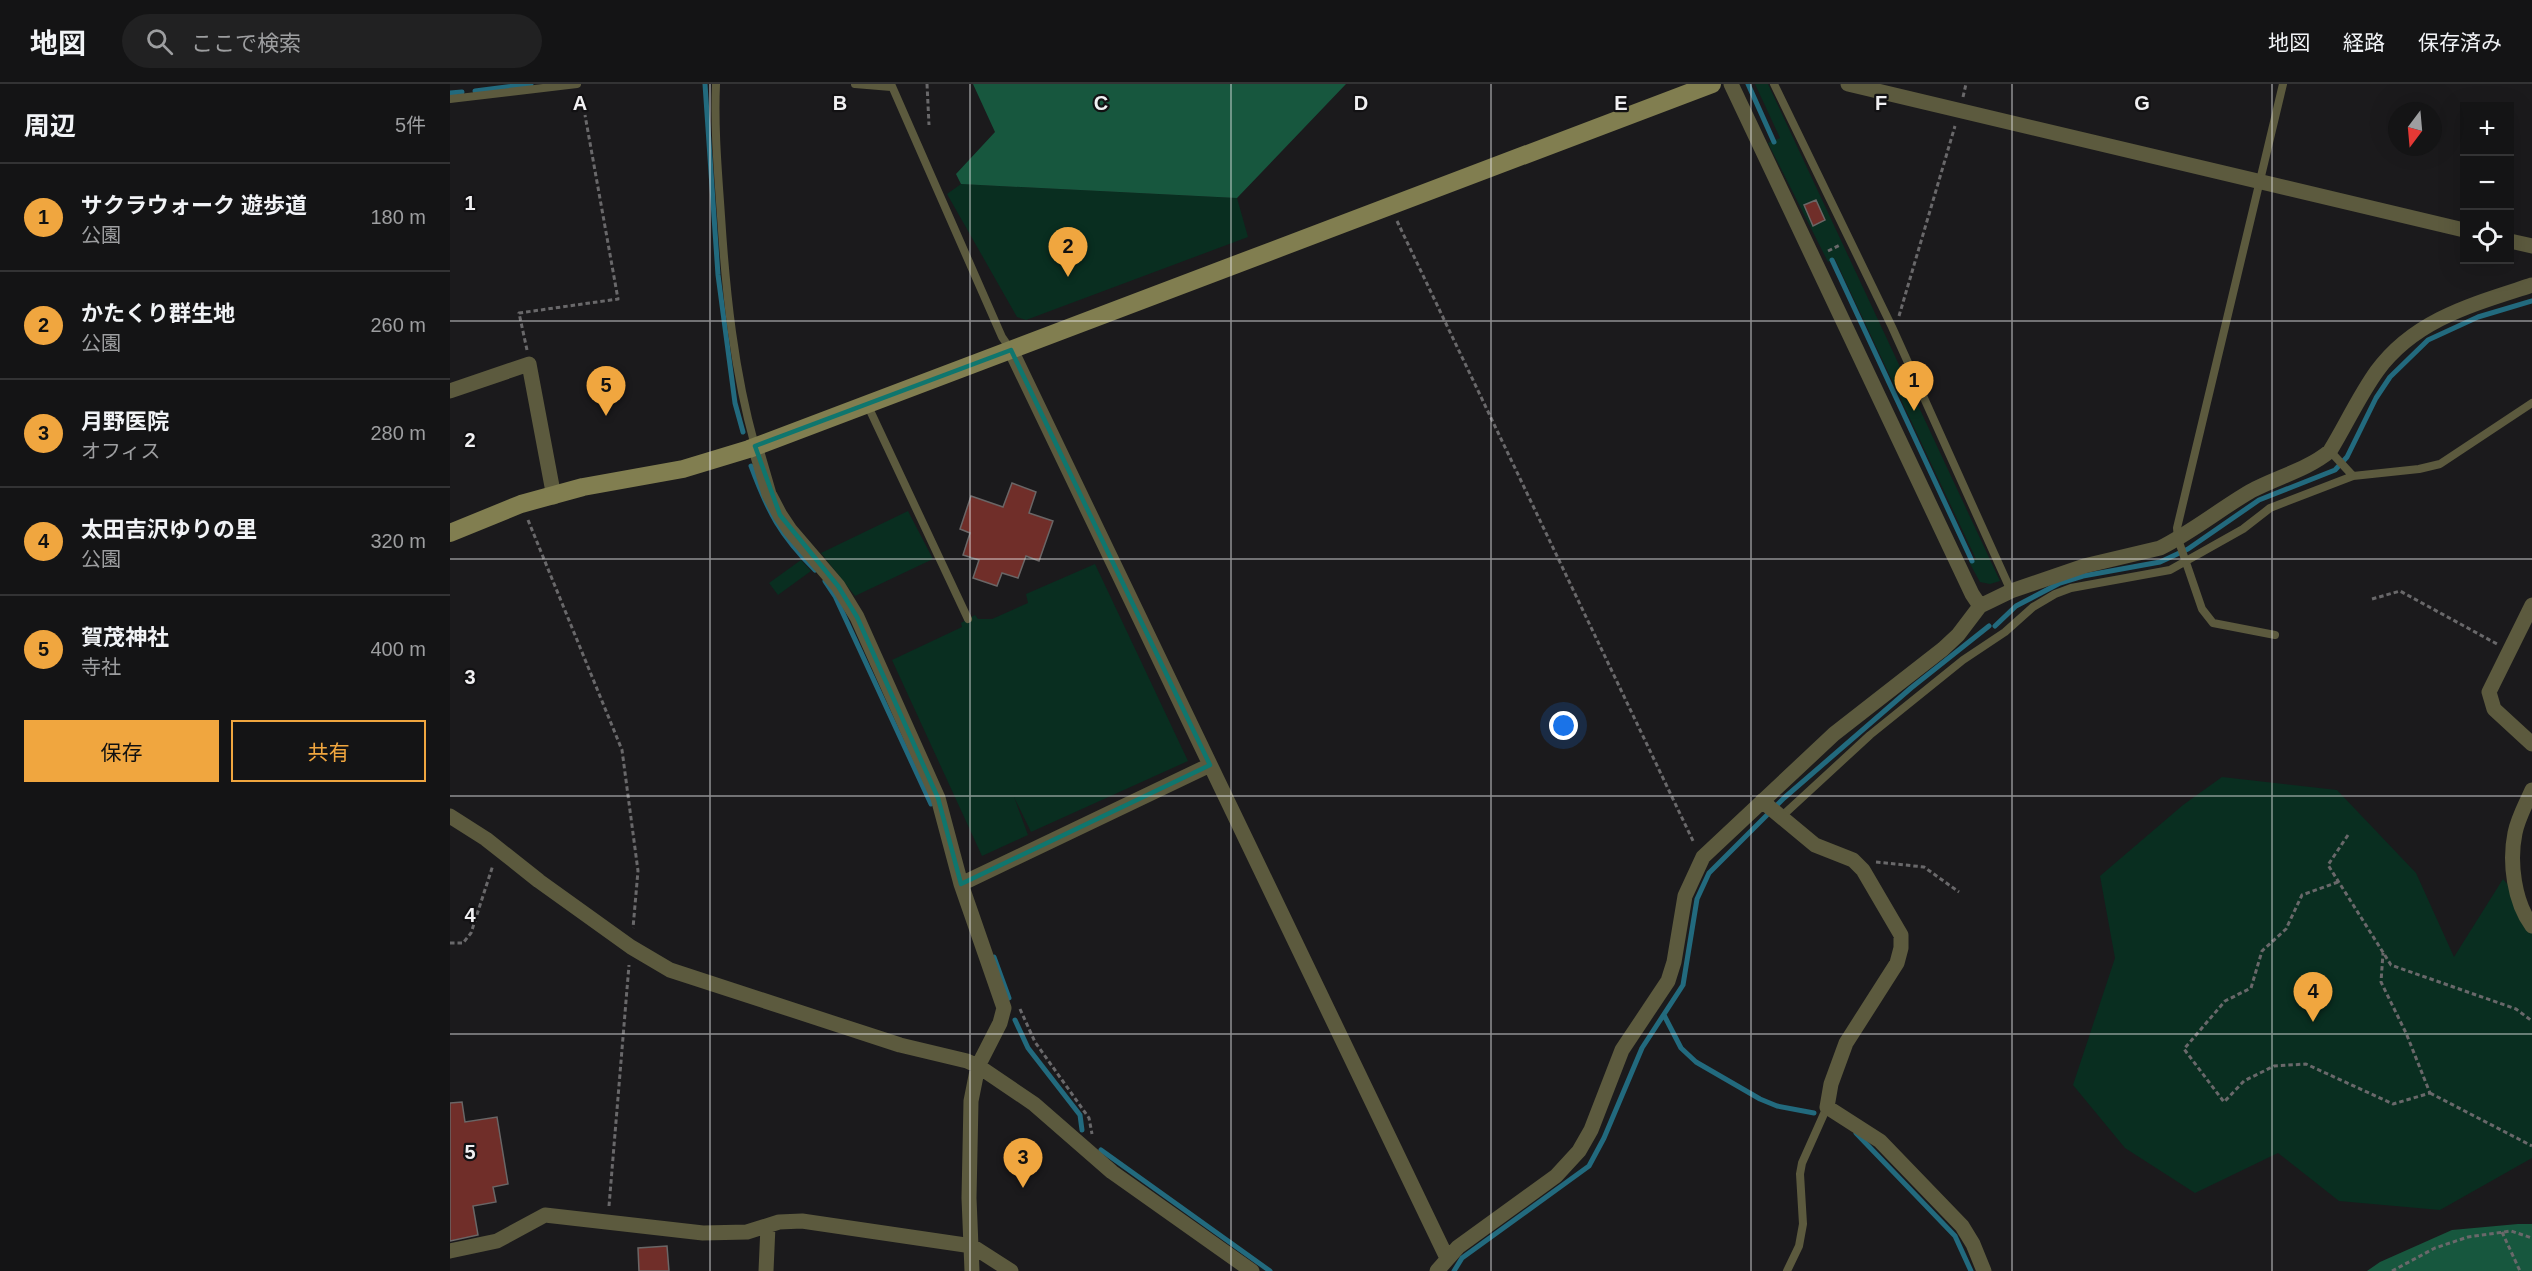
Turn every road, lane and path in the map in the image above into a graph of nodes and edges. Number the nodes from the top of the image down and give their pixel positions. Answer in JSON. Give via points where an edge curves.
{"nodes":[{"id":1,"x":577,"y":84,"type":"edge"},
{"id":2,"x":716,"y":84,"type":"edge"},
{"id":3,"x":855,"y":84,"type":"edge"},
{"id":4,"x":927,"y":84,"type":"edge"},
{"id":5,"x":1712,"y":84,"type":"edge"},
{"id":6,"x":1731,"y":84,"type":"edge"},
{"id":7,"x":1774,"y":84,"type":"edge"},
{"id":8,"x":1848,"y":84,"type":"edge"},
{"id":9,"x":1966,"y":84,"type":"edge"},
{"id":10,"x":2283,"y":84,"type":"edge"},
{"id":11,"x":891,"y":85,"type":"edge"},
{"id":12,"x":450,"y":99,"type":"edge"},
{"id":13,"x":1960,"y":111,"type":"junction"},
{"id":14,"x":585,"y":115,"type":"dead end"},
{"id":15,"x":929,"y":125,"type":"dead end"},
{"id":16,"x":2259,"y":182,"type":"junction"},
{"id":17,"x":1389,"y":206,"type":"junction"},
{"id":18,"x":2460,"y":229,"type":"edge"},
{"id":19,"x":2514,"y":242,"type":"edge"},
{"id":20,"x":2532,"y":246,"type":"edge"},
{"id":21,"x":2532,"y":285,"type":"edge"},
{"id":22,"x":1892,"y":327,"type":"junction"},
{"id":23,"x":1011,"y":350,"type":"junction"},
{"id":24,"x":529,"y":364,"type":"junction"},
{"id":25,"x":450,"y":391,"type":"edge"},
{"id":26,"x":866,"y":403,"type":"junction"},
{"id":27,"x":2532,"y":403,"type":"edge"},
{"id":28,"x":755,"y":446,"type":"junction"},
{"id":29,"x":2334,"y":455,"type":"junction"},
{"id":30,"x":2353,"y":476,"type":"junction"},
{"id":31,"x":554,"y":497,"type":"junction"},
{"id":32,"x":521,"y":504,"type":"junction"},
{"id":33,"x":450,"y":533,"type":"edge"},
{"id":34,"x":2179,"y":544,"type":"junction"},
{"id":35,"x":2187,"y":561,"type":"junction"},
{"id":36,"x":2012,"y":591,"type":"junction"},
{"id":37,"x":2372,"y":599,"type":"dead end"},
{"id":38,"x":2532,"y":604,"type":"edge"},
{"id":39,"x":1980,"y":606,"type":"junction"},
{"id":40,"x":969,"y":619,"type":"dead end"},
{"id":41,"x":2275,"y":635,"type":"dead end"},
{"id":42,"x":2510,"y":650,"type":"junction"},
{"id":43,"x":2532,"y":744,"type":"edge"},
{"id":44,"x":1210,"y":765,"type":"junction"},
{"id":45,"x":2532,"y":790,"type":"edge"},
{"id":46,"x":1762,"y":801,"type":"junction"},
{"id":47,"x":450,"y":816,"type":"edge"},
{"id":48,"x":1781,"y":817,"type":"junction"},
{"id":49,"x":2348,"y":835,"type":"dead end"},
{"id":50,"x":501,"y":853,"type":"junction"},
{"id":51,"x":1703,"y":857,"type":"junction"},
{"id":52,"x":1853,"y":860,"type":"junction"},
{"id":53,"x":2338,"y":882,"type":"junction"},
{"id":54,"x":961,"y":884,"type":"junction"},
{"id":55,"x":1959,"y":892,"type":"dead end"},
{"id":56,"x":2532,"y":926,"type":"edge"},
{"id":57,"x":450,"y":943,"type":"edge"},
{"id":58,"x":631,"y":946,"type":"junction"},
{"id":59,"x":2384,"y":953,"type":"junction"},
{"id":60,"x":1004,"y":1008,"type":"junction"},
{"id":61,"x":2532,"y":1021,"type":"edge"},
{"id":62,"x":978,"y":1066,"type":"junction"},
{"id":63,"x":2430,"y":1093,"type":"junction"},
{"id":64,"x":1827,"y":1107,"type":"junction"},
{"id":65,"x":2532,"y":1146,"type":"edge"},
{"id":66,"x":1086,"y":1149,"type":"junction"},
{"id":67,"x":607,"y":1221,"type":"junction"},
{"id":68,"x":768,"y":1226,"type":"junction"},
{"id":69,"x":2502,"y":1232,"type":"junction"},
{"id":70,"x":2532,"y":1238,"type":"edge"},
{"id":71,"x":972,"y":1246,"type":"junction"},
{"id":72,"x":450,"y":1251,"type":"edge"},
{"id":73,"x":1447,"y":1258,"type":"junction"},
{"id":74,"x":766,"y":1271,"type":"edge"},
{"id":75,"x":972,"y":1271,"type":"edge"},
{"id":76,"x":1011,"y":1271,"type":"edge"},
{"id":77,"x":1252,"y":1271,"type":"edge"},
{"id":78,"x":1437,"y":1271,"type":"edge"},
{"id":79,"x":1786,"y":1271,"type":"edge"},
{"id":80,"x":1984,"y":1271,"type":"edge"},
{"id":81,"x":2392,"y":1271,"type":"edge"},
{"id":82,"x":2520,"y":1271,"type":"edge"}],
"edges":[{"from":1,"to":12,"type":"lane"},
{"from":2,"to":28,"type":"lane","via":[[726,280],[742,401]]},
{"from":3,"to":11,"type":"lane"},
{"from":4,"to":15,"type":"path"},
{"from":5,"to":17,"type":"street"},
{"from":6,"to":39,"type":"street"},
{"from":7,"to":22,"type":"lane"},
{"from":8,"to":13,"type":"street"},
{"from":9,"to":13,"type":"path"},
{"from":10,"to":16,"type":"lane"},
{"from":11,"to":23,"type":"lane"},
{"from":13,"to":16,"type":"street"},
{"from":13,"to":22,"type":"path","via":[[1899,315]]},
{"from":14,"to":24,"type":"path","via":[[618,299],[519,313]]},
{"from":16,"to":18,"type":"street"},
{"from":16,"to":34,"type":"lane","via":[[2180,512]]},
{"from":17,"to":23,"type":"street"},
{"from":17,"to":51,"type":"path"},
{"from":19,"to":20,"type":"street"},
{"from":21,"to":29,"type":"street","via":[[2455,310],[2392,353],[2377,370]]},
{"from":22,"to":36,"type":"lane"},
{"from":23,"to":26,"type":"street"},
{"from":23,"to":44,"type":"street"},
{"from":24,"to":25,"type":"street"},
{"from":24,"to":31,"type":"street"},
{"from":26,"to":28,"type":"street"},
{"from":26,"to":40,"type":"lane"},
{"from":27,"to":30,"type":"lane","via":[[2440,464]]},
{"from":28,"to":31,"type":"street","via":[[683,469],[583,487]]},
{"from":28,"to":54,"type":"street","via":[[769,494],[780,514],[838,585],[857,618],[938,798]]},
{"from":29,"to":30,"type":"lane"},
{"from":29,"to":34,"type":"street","via":[[2248,493]]},
{"from":30,"to":35,"type":"lane","via":[[2270,508],[2243,529]]},
{"from":31,"to":32,"type":"street"},
{"from":32,"to":33,"type":"street"},
{"from":32,"to":58,"type":"path","via":[[622,750],[638,871]]},
{"from":34,"to":35,"type":"lane"},
{"from":34,"to":36,"type":"street","via":[[2084,566]]},
{"from":35,"to":41,"type":"lane","via":[[2208,619]]},
{"from":35,"to":48,"type":"lane","via":[[2170,570],[2071,588],[2033,607],[1870,735]]},
{"from":36,"to":39,"type":"street"},
{"from":37,"to":42,"type":"path","via":[[2400,591]]},
{"from":38,"to":42,"type":"street"},
{"from":39,"to":46,"type":"street","via":[[1943,649],[1834,734]]},
{"from":42,"to":43,"type":"street","via":[[2489,692],[2490,698],[2493,709]]},
{"from":44,"to":54,"type":"street"},
{"from":44,"to":73,"type":"street"},
{"from":45,"to":56,"type":"street","via":[[2513,845],[2517,894]]},
{"from":46,"to":48,"type":"street"},
{"from":46,"to":51,"type":"street"},
{"from":47,"to":50,"type":"street"},
{"from":48,"to":52,"type":"street","via":[[1815,844]]},
{"from":49,"to":53,"type":"path","via":[[2328,865]]},
{"from":50,"to":57,"type":"path","via":[[494,862],[471,933],[463,943]]},
{"from":50,"to":58,"type":"street"},
{"from":51,"to":73,"type":"street","via":[[1685,896],[1668,981],[1622,1050],[1579,1151],[1556,1176]]},
{"from":52,"to":55,"type":"path","via":[[1924,867]]},
{"from":52,"to":64,"type":"street","via":[[1863,870],[1901,935],[1902,948],[1897,963],[1846,1043]]},
{"from":53,"to":59,"type":"path"},
{"from":53,"to":63,"type":"path","via":[[2302,895],[2286,929],[2262,951],[2251,988],[2225,1001],[2184,1049],[2224,1102],[2244,1082],[2274,1066],[2306,1064],[2393,1104]]},
{"from":54,"to":60,"type":"street"},
{"from":58,"to":62,"type":"street","via":[[685,976]]},
{"from":58,"to":67,"type":"path"},
{"from":59,"to":61,"type":"path","via":[[2391,965],[2516,1010]]},
{"from":59,"to":63,"type":"path","via":[[2381,982]]},
{"from":60,"to":62,"type":"street"},
{"from":60,"to":66,"type":"path","via":[[1019,1009],[1035,1042],[1089,1118],[1093,1139]]},
{"from":62,"to":66,"type":"street","via":[[1035,1104]]},
{"from":62,"to":71,"type":"street","via":[[971,1101]]},
{"from":63,"to":65,"type":"path"},
{"from":64,"to":79,"type":"lane","via":[[1802,1163],[1803,1224]]},
{"from":64,"to":80,"type":"street","via":[[1880,1141],[1962,1226]]},
{"from":66,"to":77,"type":"street","via":[[1112,1172]]},
{"from":67,"to":68,"type":"street","via":[[703,1233],[747,1232]]},
{"from":67,"to":72,"type":"street","via":[[545,1215],[497,1241]]},
{"from":68,"to":71,"type":"street","via":[[802,1221]]},
{"from":68,"to":74,"type":"street"},
{"from":69,"to":70,"type":"path"},
{"from":69,"to":81,"type":"path","via":[[2455,1240]]},
{"from":69,"to":82,"type":"path"},
{"from":71,"to":75,"type":"street"},
{"from":71,"to":76,"type":"street"},
{"from":73,"to":78,"type":"street"}]}
